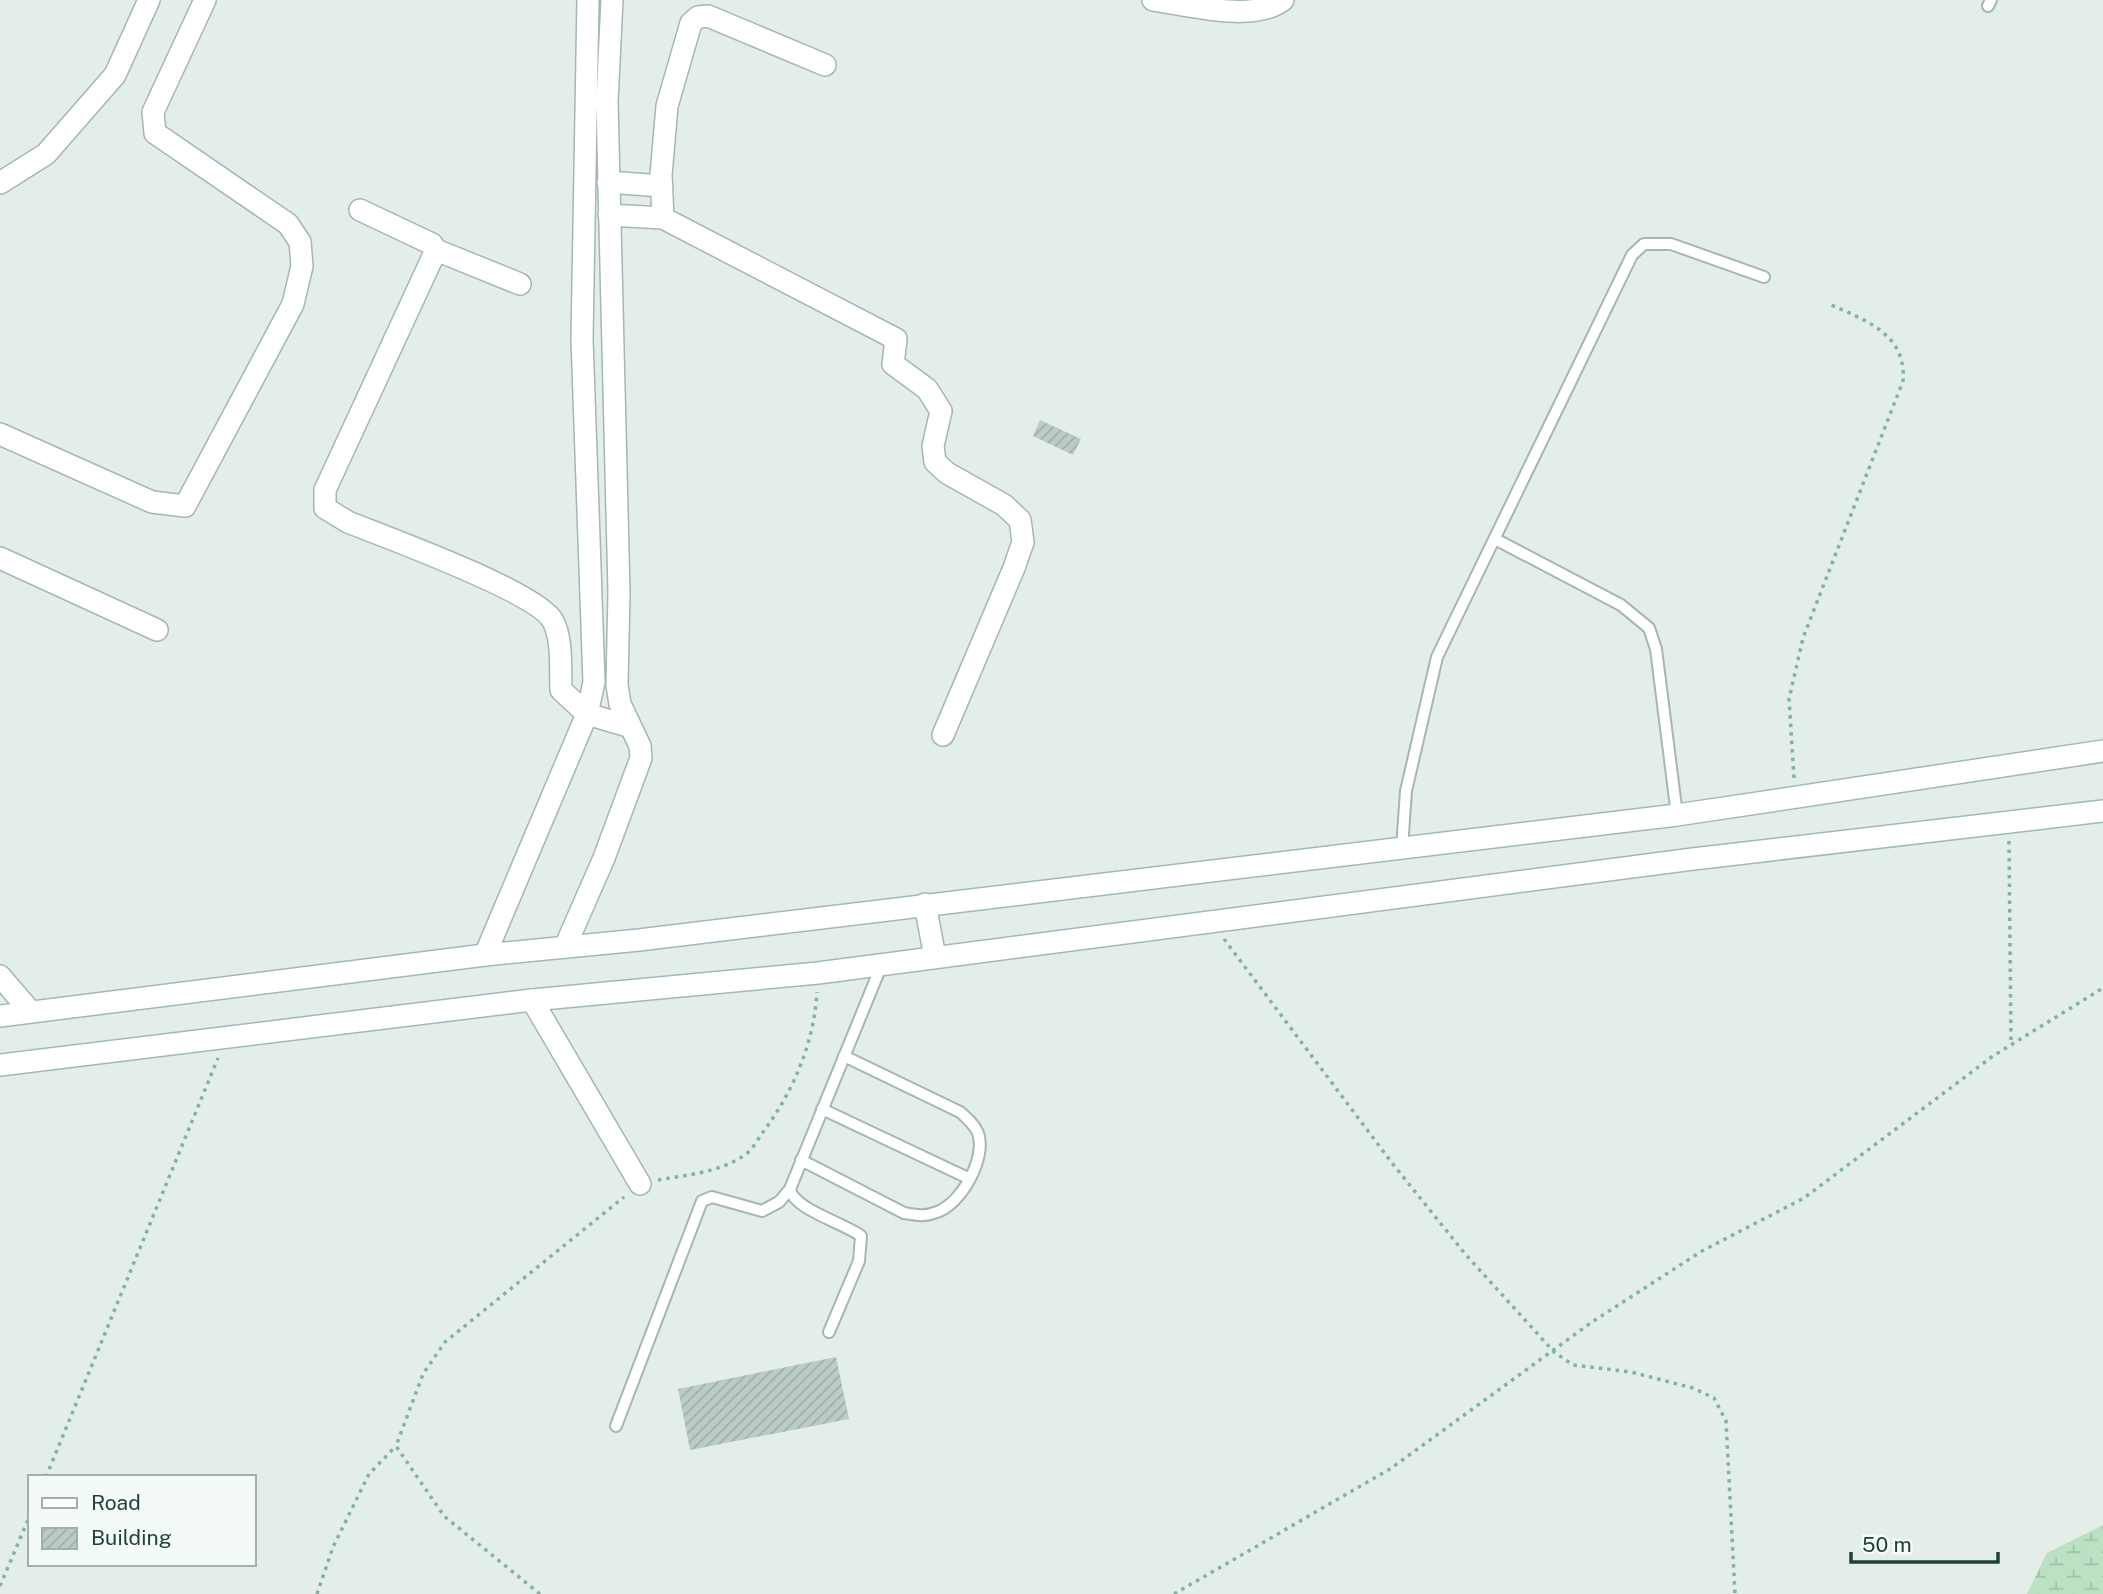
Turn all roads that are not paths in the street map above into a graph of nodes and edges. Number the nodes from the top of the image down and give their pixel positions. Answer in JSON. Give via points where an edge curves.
{"nodes":[{"id":1,"x":149,"y":0,"type":"edge"},
{"id":2,"x":205,"y":0,"type":"edge"},
{"id":3,"x":588,"y":0,"type":"edge"},
{"id":4,"x":612,"y":0,"type":"edge"},
{"id":5,"x":1153,"y":0,"type":"edge"},
{"id":6,"x":1283,"y":0,"type":"edge"},
{"id":7,"x":825,"y":65,"type":"dead end"},
{"id":8,"x":585,"y":145,"type":"junction"},
{"id":9,"x":607,"y":145,"type":"junction"},
{"id":10,"x":608,"y":182,"type":"junction"},
{"id":11,"x":0,"y":183,"type":"edge"},
{"id":12,"x":662,"y":186,"type":"junction"},
{"id":13,"x":360,"y":210,"type":"dead end"},
{"id":14,"x":609,"y":215,"type":"junction"},
{"id":15,"x":663,"y":218,"type":"junction"},
{"id":16,"x":436,"y":250,"type":"junction"},
{"id":17,"x":1764,"y":277,"type":"dead end"},
{"id":18,"x":520,"y":284,"type":"dead end"},
{"id":19,"x":0,"y":434,"type":"edge"},
{"id":20,"x":1495,"y":539,"type":"junction"},
{"id":21,"x":0,"y":558,"type":"edge"},
{"id":22,"x":157,"y":631,"type":"dead end"},
{"id":23,"x":587,"y":714,"type":"junction"},
{"id":24,"x":631,"y":727,"type":"junction"},
{"id":25,"x":943,"y":735,"type":"dead end"},
{"id":26,"x":2103,"y":751,"type":"edge"},
{"id":27,"x":2103,"y":811,"type":"edge"},
{"id":28,"x":1677,"y":815,"type":"junction"},
{"id":29,"x":1402,"y":848,"type":"junction"},
{"id":30,"x":925,"y":904,"type":"junction"},
{"id":31,"x":565,"y":947,"type":"junction"},
{"id":32,"x":485,"y":955,"type":"junction"},
{"id":33,"x":935,"y":957,"type":"junction"},
{"id":34,"x":882,"y":964,"type":"junction"},
{"id":35,"x":0,"y":976,"type":"edge"},
{"id":36,"x":532,"y":1000,"type":"junction"},
{"id":37,"x":31,"y":1012,"type":"junction"},
{"id":38,"x":0,"y":1016,"type":"edge"},
{"id":39,"x":844,"y":1056,"type":"junction"},
{"id":40,"x":0,"y":1065,"type":"edge"},
{"id":41,"x":822,"y":1109,"type":"junction"},
{"id":42,"x":801,"y":1160,"type":"junction"},
{"id":43,"x":968,"y":1178,"type":"junction"},
{"id":44,"x":640,"y":1184,"type":"road end"},
{"id":45,"x":790,"y":1189,"type":"junction"},
{"id":46,"x":829,"y":1332,"type":"dead end"},
{"id":47,"x":617,"y":1426,"type":"dead end"}],
"edges":[{"from":1,"to":11,"type":"street","via":[[115,75],[46,154]]},
{"from":2,"to":19,"type":"street","via":[[153,112],[152,124],[155,133],[288,224],[300,242],[302,266],[293,304],[185,506],[152,502]]},
{"from":3,"to":8,"type":"street"},
{"from":4,"to":9,"type":"street"},
{"from":5,"to":6,"type":"street","via":[[1255,13]]},
{"from":7,"to":12,"type":"street","via":[[708,16],[698,17],[691,23],[667,106]]},
{"from":8,"to":9,"type":"street"},
{"from":8,"to":23,"type":"street","via":[[582,339],[594,682]]},
{"from":9,"to":10,"type":"street"},
{"from":10,"to":12,"type":"street"},
{"from":10,"to":14,"type":"street"},
{"from":12,"to":15,"type":"street"},
{"from":13,"to":16,"type":"street"},
{"from":14,"to":15,"type":"street"},
{"from":14,"to":24,"type":"street","via":[[619,593],[617,685]]},
{"from":15,"to":25,"type":"street","via":[[896,339],[893,364],[927,389],[941,411],[933,446],[936,462],[1020,520],[1023,542],[1014,568]]},
{"from":16,"to":18,"type":"street"},
{"from":16,"to":23,"type":"street","via":[[325,490],[326,508],[348,522],[509,589],[539,607],[552,619],[558,638],[561,690]]},
{"from":17,"to":20,"type":"lane","via":[[1671,244],[1644,244],[1632,255]]},
{"from":20,"to":28,"type":"lane","via":[[1621,605],[1649,628],[1656,649]]},
{"from":20,"to":29,"type":"lane","via":[[1437,657],[1406,791]]},
{"from":21,"to":22,"type":"street"},
{"from":23,"to":24,"type":"street"},
{"from":23,"to":32,"type":"street"},
{"from":24,"to":31,"type":"street","via":[[640,746],[638,772]]},
{"from":26,"to":28,"type":"street"},
{"from":27,"to":33,"type":"street"},
{"from":28,"to":29,"type":"street"},
{"from":29,"to":30,"type":"street"},
{"from":30,"to":31,"type":"street"},
{"from":30,"to":33,"type":"street"},
{"from":31,"to":32,"type":"street"},
{"from":32,"to":37,"type":"street"},
{"from":33,"to":34,"type":"street"},
{"from":34,"to":36,"type":"street"},
{"from":34,"to":39,"type":"lane"},
{"from":35,"to":37,"type":"street"},
{"from":36,"to":40,"type":"street"},
{"from":36,"to":44,"type":"street"},
{"from":37,"to":38,"type":"street"},
{"from":39,"to":41,"type":"lane"},
{"from":39,"to":43,"type":"lane","via":[[971,1121],[980,1148]]},
{"from":41,"to":42,"type":"lane"},
{"from":41,"to":43,"type":"lane"},
{"from":42,"to":43,"type":"lane","via":[[904,1213],[922,1216],[950,1205]]},
{"from":42,"to":45,"type":"lane"},
{"from":45,"to":46,"type":"lane","via":[[800,1204],[861,1236],[859,1261]]},
{"from":45,"to":47,"type":"lane","via":[[762,1211],[722,1199],[706,1197],[702,1201]]}]}
